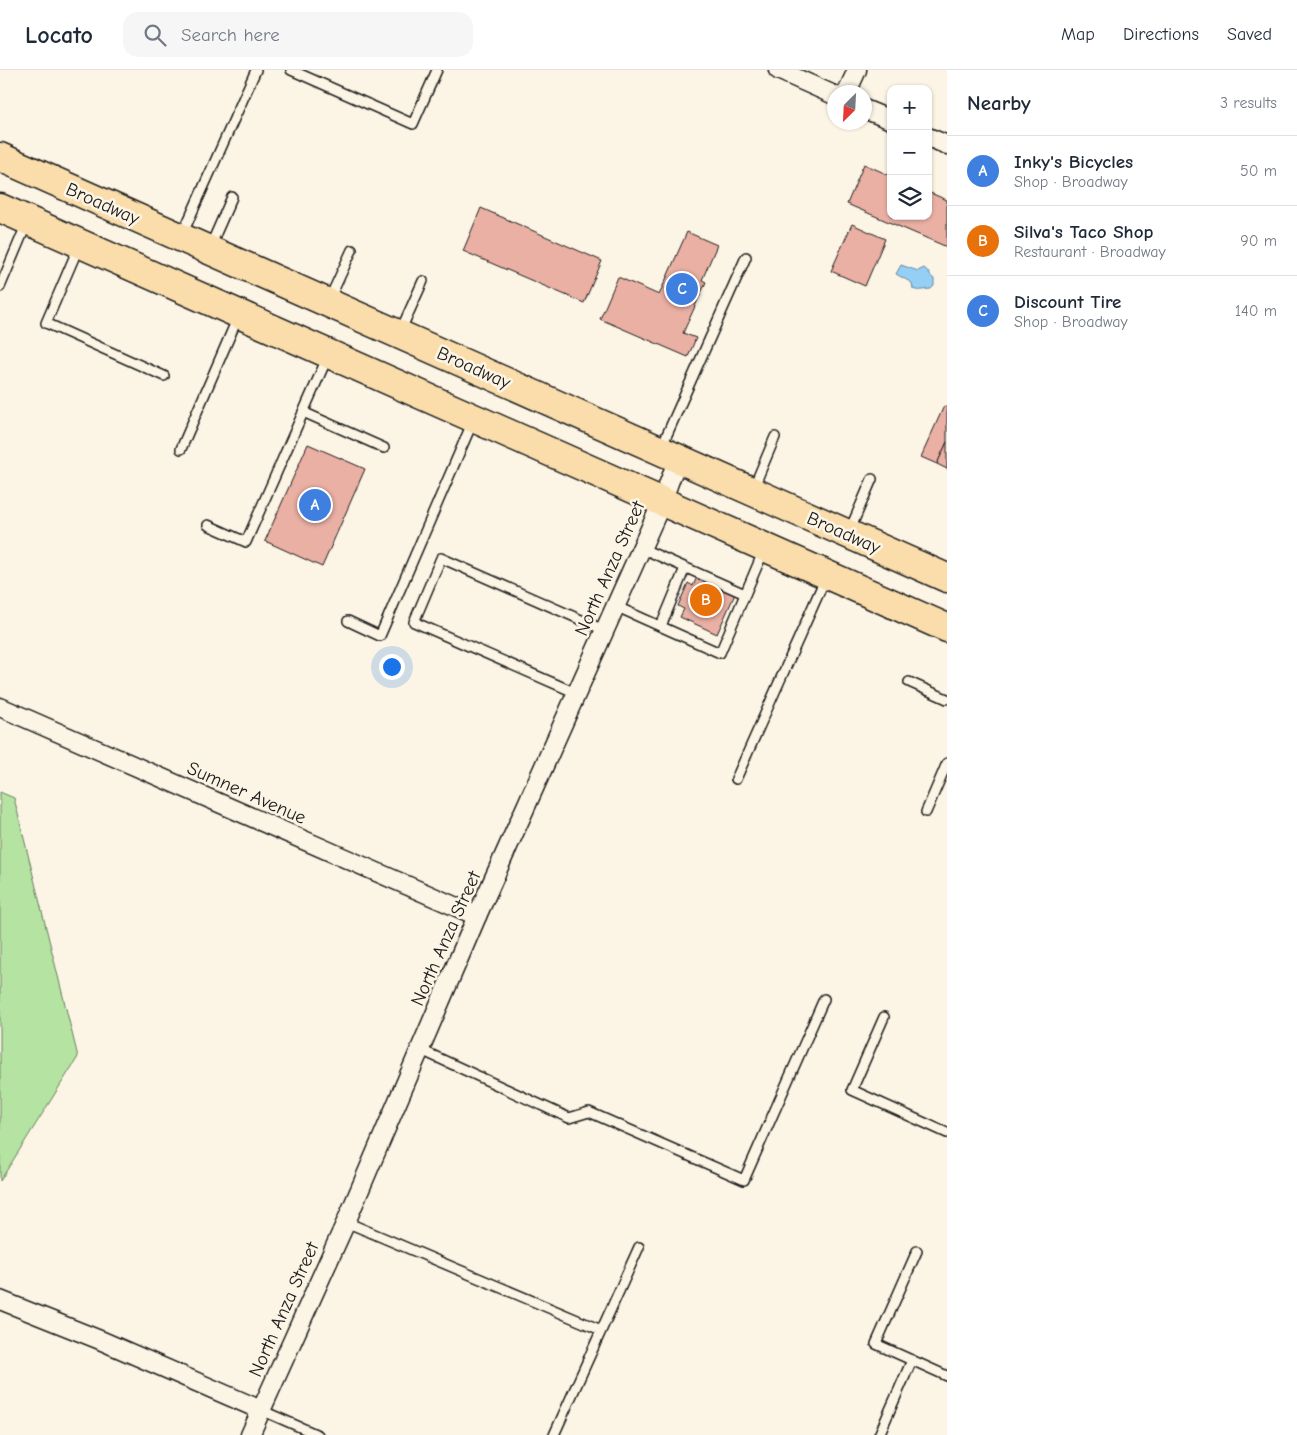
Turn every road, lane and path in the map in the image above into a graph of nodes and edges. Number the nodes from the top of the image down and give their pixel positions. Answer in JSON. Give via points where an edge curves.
{"nodes":[{"id":1,"x":256,"y":70,"type":"edge"},
{"id":2,"x":291,"y":70,"type":"edge"},
{"id":3,"x":437,"y":70,"type":"edge"},
{"id":4,"x":778,"y":70,"type":"edge"},
{"id":5,"x":857,"y":70,"type":"edge"},
{"id":6,"x":850,"y":85,"type":"edge"},
{"id":7,"x":827,"y":92,"type":"edge"},
{"id":8,"x":872,"y":112,"type":"edge"},
{"id":9,"x":887,"y":118,"type":"edge"},
{"id":10,"x":932,"y":139,"type":"edge"},
{"id":11,"x":947,"y":145,"type":"edge"},
{"id":12,"x":0,"y":157,"type":"edge"},
{"id":13,"x":232,"y":197,"type":"dead end"},
{"id":14,"x":0,"y":208,"type":"edge"},
{"id":15,"x":28,"y":221,"type":"junction"},
{"id":16,"x":181,"y":238,"type":"junction"},
{"id":17,"x":80,"y":243,"type":"junction"},
{"id":18,"x":209,"y":250,"type":"junction"},
{"id":19,"x":352,"y":250,"type":"dead end"},
{"id":20,"x":746,"y":256,"type":"dead end"},
{"id":21,"x":423,"y":281,"type":"dead end"},
{"id":22,"x":0,"y":287,"type":"edge"},
{"id":23,"x":328,"y":303,"type":"junction"},
{"id":24,"x":240,"y":314,"type":"junction"},
{"id":25,"x":399,"y":334,"type":"junction"},
{"id":26,"x":329,"y":354,"type":"junction"},
{"id":27,"x":164,"y":376,"type":"dead end"},
{"id":28,"x":303,"y":412,"type":"junction"},
{"id":29,"x":474,"y":419,"type":"junction"},
{"id":30,"x":776,"y":437,"type":"dead end"},
{"id":31,"x":384,"y":448,"type":"dead end"},
{"id":32,"x":181,"y":449,"type":"dead end"},
{"id":33,"x":669,"y":454,"type":"junction"},
{"id":34,"x":872,"y":480,"type":"dead end"},
{"id":35,"x":752,"y":492,"type":"junction"},
{"id":36,"x":662,"y":502,"type":"junction"},
{"id":37,"x":208,"y":525,"type":"dead end"},
{"id":38,"x":848,"y":534,"type":"junction"},
{"id":39,"x":641,"y":548,"type":"junction"},
{"id":40,"x":765,"y":548,"type":"junction"},
{"id":41,"x":685,"y":568,"type":"junction"},
{"id":42,"x":827,"y":575,"type":"junction"},
{"id":43,"x":947,"y":578,"type":"edge"},
{"id":44,"x":745,"y":594,"type":"junction"},
{"id":45,"x":615,"y":606,"type":"junction"},
{"id":46,"x":348,"y":621,"type":"dead end"},
{"id":47,"x":661,"y":626,"type":"junction"},
{"id":48,"x":947,"y":628,"type":"edge"},
{"id":49,"x":604,"y":630,"type":"junction"},
{"id":50,"x":908,"y":682,"type":"dead end"},
{"id":51,"x":576,"y":693,"type":"junction"},
{"id":52,"x":947,"y":699,"type":"edge"},
{"id":53,"x":0,"y":707,"type":"edge"},
{"id":54,"x":947,"y":763,"type":"edge"},
{"id":55,"x":736,"y":779,"type":"dead end"},
{"id":56,"x":926,"y":812,"type":"dead end"},
{"id":57,"x":477,"y":916,"type":"junction"},
{"id":58,"x":824,"y":999,"type":"dead end"},
{"id":59,"x":884,"y":1017,"type":"dead end"},
{"id":60,"x":419,"y":1049,"type":"junction"},
{"id":61,"x":947,"y":1133,"type":"edge"},
{"id":62,"x":346,"y":1222,"type":"junction"},
{"id":63,"x":639,"y":1247,"type":"dead end"},
{"id":64,"x":917,"y":1251,"type":"dead end"},
{"id":65,"x":0,"y":1300,"type":"edge"},
{"id":66,"x":602,"y":1330,"type":"junction"},
{"id":67,"x":912,"y":1360,"type":"junction"},
{"id":68,"x":947,"y":1376,"type":"edge"},
{"id":69,"x":261,"y":1410,"type":"junction"},
{"id":70,"x":250,"y":1435,"type":"edge"},
{"id":71,"x":318,"y":1435,"type":"edge"},
{"id":72,"x":554,"y":1435,"type":"edge"},
{"id":73,"x":879,"y":1435,"type":"edge"}],
"edges":[{"from":1,"to":16,"type":"lane"},
{"from":2,"to":3,"type":"lane","via":[[413,124]]},
{"from":4,"to":7,"type":"street"},
{"from":5,"to":6,"type":"street"},
{"from":8,"to":9,"type":"street"},
{"from":10,"to":11,"type":"street"},
{"from":12,"to":16,"type":"main road","name":"Broadway"},
{"from":13,"to":18,"type":"lane"},
{"from":14,"to":15,"type":"main road"},
{"from":15,"to":17,"type":"main road"},
{"from":15,"to":22,"type":"lane"},
{"from":16,"to":18,"type":"main road","name":"Broadway"},
{"from":17,"to":24,"type":"main road"},
{"from":17,"to":27,"type":"lane","via":[[46,323]]},
{"from":18,"to":23,"type":"main road","name":"Broadway"},
{"from":19,"to":23,"type":"lane"},
{"from":20,"to":33,"type":"lane"},
{"from":21,"to":25,"type":"lane"},
{"from":23,"to":25,"type":"main road","name":"Broadway"},
{"from":24,"to":26,"type":"main road"},
{"from":24,"to":32,"type":"lane"},
{"from":25,"to":33,"type":"main road","name":"Broadway"},
{"from":26,"to":28,"type":"lane"},
{"from":26,"to":29,"type":"main road"},
{"from":28,"to":31,"type":"lane"},
{"from":28,"to":37,"type":"lane","via":[[246,542]]},
{"from":29,"to":36,"type":"main road"},
{"from":29,"to":46,"type":"lane","via":[[380,636]]},
{"from":30,"to":35,"type":"lane"},
{"from":33,"to":35,"type":"main road","name":"Broadway"},
{"from":33,"to":36,"type":"street","name":"North Anza Street"},
{"from":34,"to":38,"type":"lane"},
{"from":35,"to":38,"type":"main road","name":"Broadway"},
{"from":36,"to":39,"type":"street","name":"North Anza Street"},
{"from":36,"to":40,"type":"main road"},
{"from":38,"to":43,"type":"main road","name":"Broadway"},
{"from":39,"to":41,"type":"lane"},
{"from":39,"to":45,"type":"street","name":"North Anza Street"},
{"from":40,"to":42,"type":"main road"},
{"from":40,"to":44,"type":"lane"},
{"from":41,"to":44,"type":"lane"},
{"from":41,"to":47,"type":"lane"},
{"from":42,"to":48,"type":"main road"},
{"from":42,"to":55,"type":"lane"},
{"from":44,"to":47,"type":"lane","via":[[720,652]]},
{"from":45,"to":47,"type":"lane"},
{"from":45,"to":49,"type":"street","name":"North Anza Street"},
{"from":49,"to":51,"type":"street","name":"North Anza Street"},
{"from":49,"to":51,"type":"lane","via":[[442,558],[414,622]]},
{"from":50,"to":52,"type":"lane"},
{"from":51,"to":57,"type":"street","name":"North Anza Street"},
{"from":53,"to":57,"type":"street","name":"Sumner Avenue"},
{"from":54,"to":56,"type":"lane"},
{"from":57,"to":60,"type":"street","name":"North Anza Street"},
{"from":58,"to":60,"type":"lane","via":[[744,1180],[589,1112],[570,1118]]},
{"from":59,"to":61,"type":"lane","via":[[852,1090]]},
{"from":60,"to":62,"type":"street","name":"North Anza Street"},
{"from":62,"to":66,"type":"lane"},
{"from":62,"to":69,"type":"street","name":"North Anza Street"},
{"from":63,"to":66,"type":"lane"},
{"from":64,"to":67,"type":"lane","via":[[876,1344]]},
{"from":65,"to":69,"type":"street"},
{"from":66,"to":72,"type":"lane"},
{"from":67,"to":68,"type":"lane"},
{"from":67,"to":73,"type":"lane"},
{"from":69,"to":70,"type":"street","name":"North Anza Street"},
{"from":69,"to":71,"type":"lane"}]}
